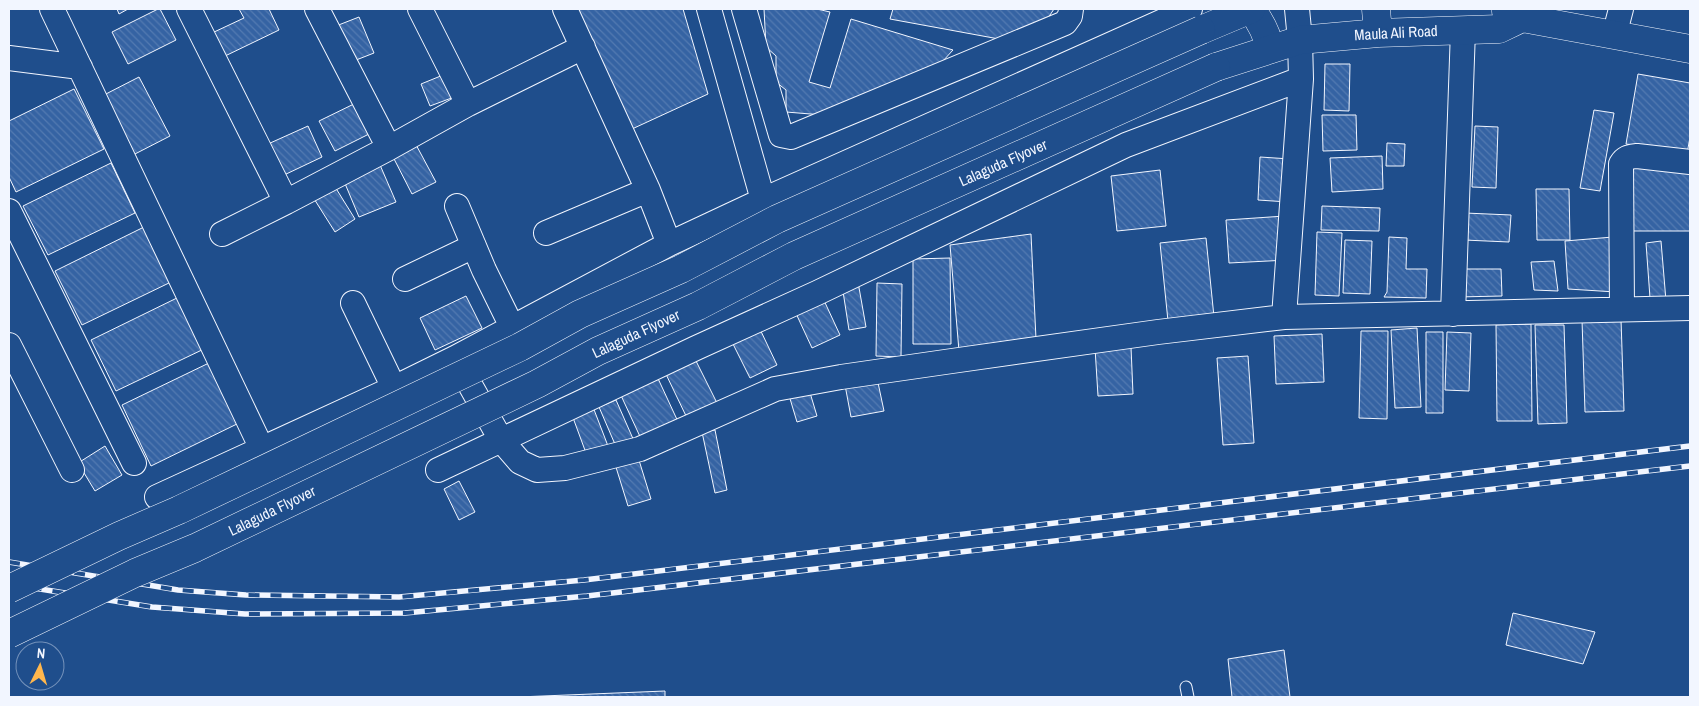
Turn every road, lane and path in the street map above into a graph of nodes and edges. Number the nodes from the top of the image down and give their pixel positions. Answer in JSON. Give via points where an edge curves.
{"nodes":[{"id":1,"x":52,"y":9,"type":"edge"},
{"id":2,"x":189,"y":9,"type":"edge"},
{"id":3,"x":317,"y":9,"type":"edge"},
{"id":4,"x":420,"y":9,"type":"edge"},
{"id":5,"x":565,"y":9,"type":"edge"},
{"id":6,"x":709,"y":9,"type":"edge"},
{"id":7,"x":744,"y":9,"type":"edge"},
{"id":8,"x":1071,"y":9,"type":"edge"},
{"id":9,"x":1251,"y":9,"type":"edge"},
{"id":10,"x":1297,"y":9,"type":"edge"},
{"id":11,"x":1622,"y":9,"type":"edge"},
{"id":12,"x":1511,"y":13,"type":"edge"},
{"id":13,"x":1195,"y":19,"type":"edge"},
{"id":14,"x":1377,"y":21,"type":"edge"},
{"id":15,"x":1463,"y":30,"type":"junction"},
{"id":16,"x":1614,"y":36,"type":"junction"},
{"id":17,"x":1300,"y":40,"type":"junction"},
{"id":18,"x":583,"y":47,"type":"junction"},
{"id":19,"x":1270,"y":49,"type":"junction"},
{"id":20,"x":1690,"y":50,"type":"edge"},
{"id":21,"x":9,"y":58,"type":"edge"},
{"id":22,"x":80,"y":67,"type":"junction"},
{"id":23,"x":1301,"y":79,"type":"junction"},
{"id":24,"x":468,"y":104,"type":"junction"},
{"id":25,"x":389,"y":148,"type":"junction"},
{"id":26,"x":1690,"y":162,"type":"edge"},
{"id":27,"x":648,"y":190,"type":"junction"},
{"id":28,"x":763,"y":200,"type":"junction"},
{"id":29,"x":286,"y":202,"type":"junction"},
{"id":30,"x":457,"y":206,"type":"dead end"},
{"id":31,"x":9,"y":211,"type":"edge"},
{"id":32,"x":546,"y":233,"type":"dead end"},
{"id":33,"x":222,"y":234,"type":"dead end"},
{"id":34,"x":669,"y":244,"type":"junction"},
{"id":35,"x":474,"y":246,"type":"junction"},
{"id":36,"x":405,"y":279,"type":"dead end"},
{"id":37,"x":353,"y":303,"type":"dead end"},
{"id":38,"x":1690,"y":308,"type":"edge"},
{"id":39,"x":1622,"y":310,"type":"junction"},
{"id":40,"x":1453,"y":314,"type":"junction"},
{"id":41,"x":1284,"y":317,"type":"junction"},
{"id":42,"x":512,"y":327,"type":"junction"},
{"id":43,"x":9,"y":345,"type":"edge"},
{"id":44,"x":455,"y":358,"type":"junction"},
{"id":45,"x":394,"y":388,"type":"junction"},
{"id":46,"x":501,"y":440,"type":"junction"},
{"id":47,"x":262,"y":449,"type":"junction"},
{"id":48,"x":134,"y":463,"type":"dead end"},
{"id":49,"x":72,"y":470,"type":"dead end"},
{"id":50,"x":438,"y":470,"type":"dead end"},
{"id":51,"x":158,"y":498,"type":"dead end"},
{"id":52,"x":9,"y":589,"type":"edge"},
{"id":53,"x":9,"y":634,"type":"edge"}],
"edges":[{"from":1,"to":22,"type":"street"},
{"from":2,"to":29,"type":"street"},
{"from":3,"to":25,"type":"street"},
{"from":4,"to":24,"type":"street"},
{"from":5,"to":18,"type":"street"},
{"from":6,"to":28,"type":"street"},
{"from":7,"to":8,"type":"street","via":[[781,134],[791,137],[1065,23]]},
{"from":9,"to":13,"type":"main road"},
{"from":9,"to":19,"type":"main road","via":[[1260,19]]},
{"from":10,"to":17,"type":"street"},
{"from":11,"to":16,"type":"street"},
{"from":12,"to":15,"type":"main road","name":"Maula Ali Road","via":[[1499,29]]},
{"from":12,"to":16,"type":"main road","name":"Maula Ali Road"},
{"from":13,"to":28,"type":"street"},
{"from":13,"to":52,"type":"main road","bridge":true,"via":[[778,219],[681,269],[580,314],[502,356]]},
{"from":14,"to":15,"type":"main road","name":"Maula Ali Road"},
{"from":14,"to":17,"type":"main road","name":"Maula Ali Road"},
{"from":15,"to":40,"type":"street"},
{"from":16,"to":20,"type":"main road","name":"Maula Ali Road"},
{"from":17,"to":19,"type":"main road","name":"Maula Ali Road"},
{"from":17,"to":23,"type":"street"},
{"from":18,"to":24,"type":"street"},
{"from":18,"to":27,"type":"street"},
{"from":19,"to":53,"type":"main road","name":"Lalaguda Flyover","bridge":true,"via":[[1216,67],[794,256],[698,306]]},
{"from":21,"to":22,"type":"street"},
{"from":22,"to":47,"type":"street"},
{"from":23,"to":41,"type":"street"},
{"from":23,"to":46,"type":"street","via":[[1126,145]]},
{"from":24,"to":25,"type":"street"},
{"from":25,"to":29,"type":"street"},
{"from":26,"to":39,"type":"street","via":[[1637,156],[1624,159],[1621,164]]},
{"from":27,"to":32,"type":"street"},
{"from":27,"to":34,"type":"street"},
{"from":28,"to":34,"type":"street"},
{"from":29,"to":33,"type":"street"},
{"from":30,"to":35,"type":"street"},
{"from":31,"to":48,"type":"street"},
{"from":34,"to":42,"type":"street"},
{"from":35,"to":36,"type":"street"},
{"from":35,"to":42,"type":"street"},
{"from":37,"to":45,"type":"street"},
{"from":38,"to":39,"type":"street"},
{"from":39,"to":40,"type":"street"},
{"from":40,"to":41,"type":"street"},
{"from":41,"to":46,"type":"street","via":[[943,362],[775,389],[640,449],[565,468],[537,470],[520,462]]},
{"from":42,"to":44,"type":"street"},
{"from":43,"to":49,"type":"street"},
{"from":44,"to":45,"type":"street"},
{"from":44,"to":46,"type":"street"},
{"from":45,"to":47,"type":"street"},
{"from":46,"to":50,"type":"street"},
{"from":47,"to":51,"type":"street"}]}
